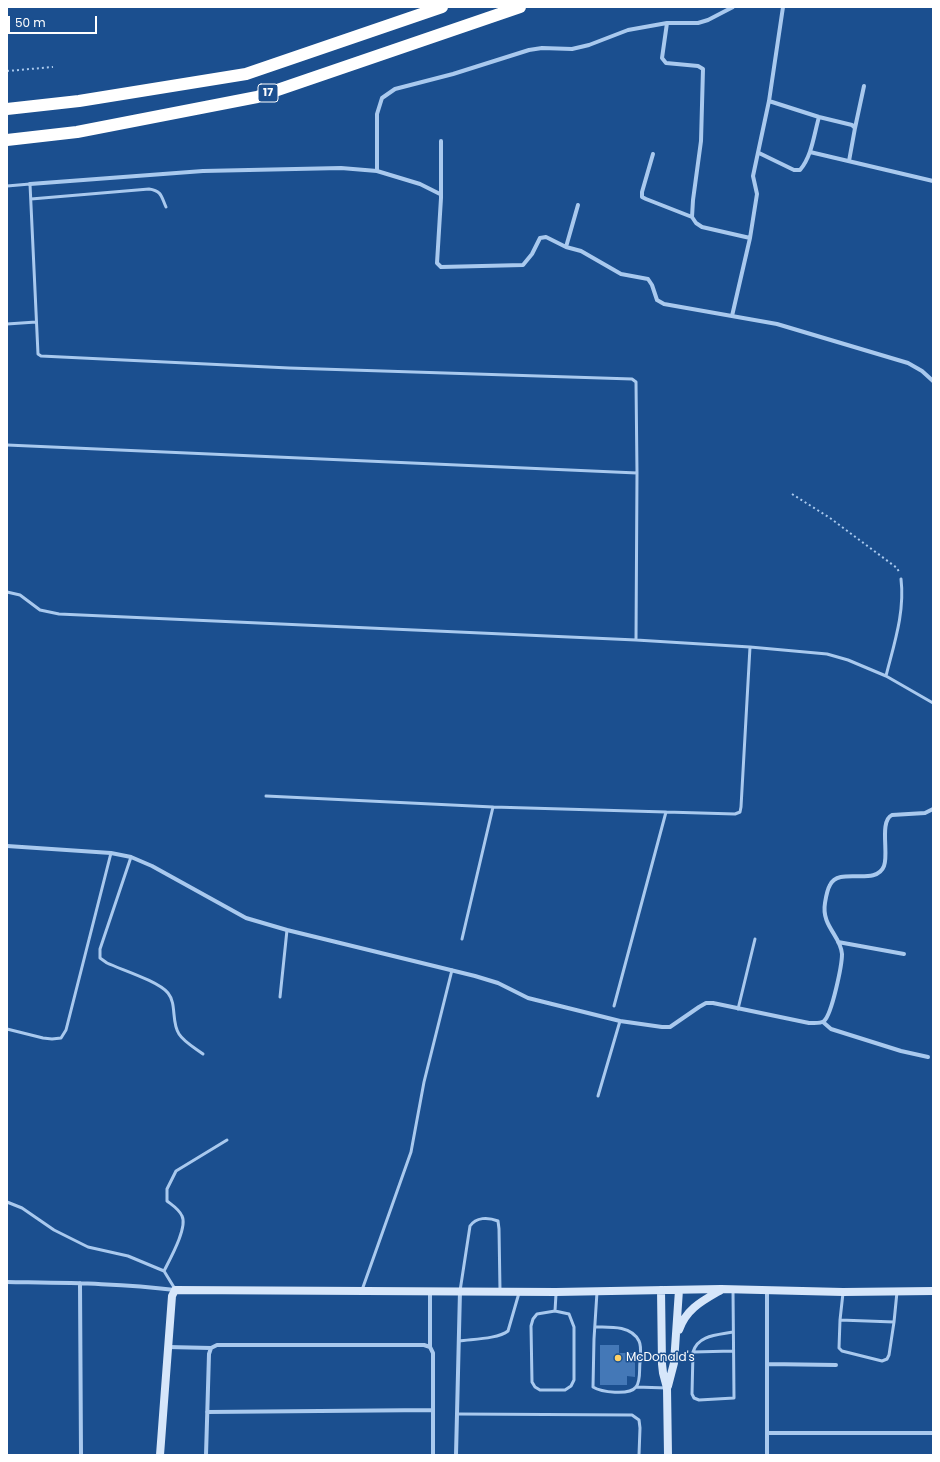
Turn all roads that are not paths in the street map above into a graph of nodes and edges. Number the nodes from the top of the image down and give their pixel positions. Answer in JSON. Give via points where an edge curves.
{"nodes":[{"id":1,"x":520,"y":7,"type":"edge"},
{"id":2,"x":733,"y":7,"type":"edge"},
{"id":3,"x":784,"y":7,"type":"edge"},
{"id":4,"x":436,"y":8,"type":"edge"},
{"id":5,"x":667,"y":23,"type":"junction"},
{"id":6,"x":864,"y":86,"type":"dead end"},
{"id":7,"x":769,"y":102,"type":"junction"},
{"id":8,"x":7,"y":109,"type":"edge"},
{"id":9,"x":819,"y":117,"type":"junction"},
{"id":10,"x":855,"y":128,"type":"junction"},
{"id":11,"x":7,"y":140,"type":"edge"},
{"id":12,"x":441,"y":141,"type":"dead end"},
{"id":13,"x":810,"y":152,"type":"junction"},
{"id":14,"x":759,"y":153,"type":"junction"},
{"id":15,"x":653,"y":154,"type":"dead end"},
{"id":16,"x":849,"y":161,"type":"junction"},
{"id":17,"x":377,"y":171,"type":"junction"},
{"id":18,"x":933,"y":181,"type":"edge"},
{"id":19,"x":30,"y":184,"type":"junction"},
{"id":20,"x":7,"y":186,"type":"edge"},
{"id":21,"x":440,"y":194,"type":"junction"},
{"id":22,"x":31,"y":199,"type":"junction"},
{"id":23,"x":578,"y":205,"type":"dead end"},
{"id":24,"x":166,"y":207,"type":"dead end"},
{"id":25,"x":692,"y":217,"type":"junction"},
{"id":26,"x":750,"y":238,"type":"junction"},
{"id":27,"x":566,"y":247,"type":"junction"},
{"id":28,"x":732,"y":316,"type":"junction"},
{"id":29,"x":36,"y":322,"type":"junction"},
{"id":30,"x":7,"y":324,"type":"edge"},
{"id":31,"x":933,"y":381,"type":"edge"},
{"id":32,"x":7,"y":445,"type":"edge"},
{"id":33,"x":637,"y":473,"type":"junction"},
{"id":34,"x":901,"y":579,"type":"road end"},
{"id":35,"x":7,"y":592,"type":"edge"},
{"id":36,"x":636,"y":640,"type":"junction"},
{"id":37,"x":750,"y":647,"type":"junction"},
{"id":38,"x":886,"y":676,"type":"junction"},
{"id":39,"x":933,"y":703,"type":"edge"},
{"id":40,"x":266,"y":796,"type":"dead end"},
{"id":41,"x":493,"y":807,"type":"junction"},
{"id":42,"x":933,"y":809,"type":"edge"},
{"id":43,"x":666,"y":812,"type":"junction"},
{"id":44,"x":7,"y":846,"type":"edge"},
{"id":45,"x":112,"y":853,"type":"junction"},
{"id":46,"x":130,"y":857,"type":"junction"},
{"id":47,"x":287,"y":930,"type":"junction"},
{"id":48,"x":462,"y":939,"type":"dead end"},
{"id":49,"x":755,"y":939,"type":"dead end"},
{"id":50,"x":838,"y":942,"type":"junction"},
{"id":51,"x":904,"y":954,"type":"dead end"},
{"id":52,"x":452,"y":970,"type":"junction"},
{"id":53,"x":280,"y":998,"type":"dead end"},
{"id":54,"x":614,"y":1006,"type":"dead end"},
{"id":55,"x":738,"y":1008,"type":"junction"},
{"id":56,"x":620,"y":1021,"type":"junction"},
{"id":57,"x":823,"y":1022,"type":"junction"},
{"id":58,"x":7,"y":1029,"type":"edge"},
{"id":59,"x":203,"y":1054,"type":"dead end"},
{"id":60,"x":928,"y":1057,"type":"dead end"},
{"id":61,"x":598,"y":1096,"type":"dead end"},
{"id":62,"x":227,"y":1140,"type":"dead end"},
{"id":63,"x":7,"y":1202,"type":"edge"},
{"id":64,"x":164,"y":1270,"type":"junction"},
{"id":65,"x":7,"y":1282,"type":"edge"},
{"id":66,"x":80,"y":1283,"type":"junction"},
{"id":67,"x":721,"y":1289,"type":"junction"},
{"id":68,"x":175,"y":1290,"type":"junction"},
{"id":69,"x":362,"y":1290,"type":"junction"},
{"id":70,"x":661,"y":1290,"type":"junction"},
{"id":71,"x":679,"y":1290,"type":"junction"},
{"id":72,"x":733,"y":1290,"type":"junction"},
{"id":73,"x":768,"y":1290,"type":"junction"},
{"id":74,"x":933,"y":1290,"type":"edge"},
{"id":75,"x":430,"y":1291,"type":"junction"},
{"id":76,"x":460,"y":1291,"type":"junction"},
{"id":77,"x":500,"y":1291,"type":"junction"},
{"id":78,"x":519,"y":1291,"type":"junction"},
{"id":79,"x":556,"y":1292,"type":"junction"},
{"id":80,"x":597,"y":1292,"type":"junction"},
{"id":81,"x":843,"y":1292,"type":"junction"},
{"id":82,"x":897,"y":1292,"type":"junction"},
{"id":83,"x":556,"y":1311,"type":"junction"},
{"id":84,"x":840,"y":1320,"type":"junction"},
{"id":85,"x":894,"y":1322,"type":"junction"},
{"id":86,"x":595,"y":1327,"type":"junction"},
{"id":87,"x":733,"y":1332,"type":"junction"},
{"id":88,"x":676,"y":1338,"type":"junction"},
{"id":89,"x":459,"y":1341,"type":"junction"},
{"id":90,"x":168,"y":1347,"type":"junction"},
{"id":91,"x":430,"y":1347,"type":"junction"},
{"id":92,"x":210,"y":1348,"type":"junction"},
{"id":93,"x":733,"y":1351,"type":"junction"},
{"id":94,"x":693,"y":1352,"type":"junction"},
{"id":95,"x":767,"y":1364,"type":"junction"},
{"id":96,"x":836,"y":1365,"type":"dead end"},
{"id":97,"x":636,"y":1387,"type":"junction"},
{"id":98,"x":667,"y":1388,"type":"junction"},
{"id":99,"x":433,"y":1410,"type":"junction"},
{"id":100,"x":207,"y":1412,"type":"junction"},
{"id":101,"x":458,"y":1414,"type":"junction"},
{"id":102,"x":767,"y":1433,"type":"junction"},
{"id":103,"x":933,"y":1433,"type":"edge"},
{"id":104,"x":81,"y":1455,"type":"edge"},
{"id":105,"x":160,"y":1455,"type":"edge"},
{"id":106,"x":206,"y":1455,"type":"edge"},
{"id":107,"x":433,"y":1455,"type":"edge"},
{"id":108,"x":456,"y":1455,"type":"edge"},
{"id":109,"x":639,"y":1455,"type":"edge"},
{"id":110,"x":668,"y":1455,"type":"edge"},
{"id":111,"x":768,"y":1455,"type":"edge"}],
"edges":[{"from":1,"to":11,"type":"highway","number":"17","via":[[257,97],[77,132]]},
{"from":2,"to":5,"type":"street","via":[[698,23]]},
{"from":3,"to":7,"type":"street"},
{"from":4,"to":8,"type":"highway","number":"17","via":[[246,74]]},
{"from":5,"to":17,"type":"street","via":[[628,30],[572,49],[529,50],[395,89],[382,98],[377,114]]},
{"from":5,"to":25,"type":"street","via":[[663,61],[703,69],[701,141]]},
{"from":6,"to":10,"type":"street"},
{"from":7,"to":9,"type":"street"},
{"from":7,"to":14,"type":"street"},
{"from":9,"to":10,"type":"street"},
{"from":9,"to":13,"type":"street"},
{"from":10,"to":16,"type":"street"},
{"from":12,"to":21,"type":"street"},
{"from":13,"to":14,"type":"street","via":[[800,170],[794,170]]},
{"from":13,"to":16,"type":"street"},
{"from":14,"to":26,"type":"street","via":[[753,176],[757,194]]},
{"from":15,"to":25,"type":"street","via":[[642,196]]},
{"from":16,"to":18,"type":"street"},
{"from":17,"to":19,"type":"street","via":[[341,168],[203,171]]},
{"from":17,"to":21,"type":"street","via":[[420,184]]},
{"from":19,"to":20,"type":"lane"},
{"from":19,"to":22,"type":"lane"},
{"from":21,"to":27,"type":"street","via":[[437,263],[441,267],[523,265],[540,238],[546,237]]},
{"from":22,"to":24,"type":"lane","via":[[149,188],[157,190]]},
{"from":22,"to":29,"type":"lane"},
{"from":23,"to":27,"type":"street"},
{"from":25,"to":26,"type":"street","via":[[702,227]]},
{"from":26,"to":28,"type":"street"},
{"from":27,"to":28,"type":"street","via":[[581,251],[621,274],[648,279],[657,300],[664,304]]},
{"from":28,"to":31,"type":"street","via":[[777,324],[908,363],[922,370]]},
{"from":29,"to":30,"type":"lane"},
{"from":29,"to":33,"type":"lane","via":[[38,354],[41,356],[289,368],[632,379],[637,386]]},
{"from":32,"to":33,"type":"lane"},
{"from":33,"to":36,"type":"lane"},
{"from":34,"to":38,"type":"lane","via":[[903,590],[900,622]]},
{"from":35,"to":36,"type":"lane","via":[[20,596],[40,610],[59,614]]},
{"from":36,"to":37,"type":"lane"},
{"from":37,"to":38,"type":"lane","via":[[827,654]]},
{"from":37,"to":43,"type":"lane","via":[[740,812]]},
{"from":38,"to":39,"type":"lane"},
{"from":40,"to":41,"type":"lane"},
{"from":41,"to":43,"type":"lane"},
{"from":41,"to":48,"type":"lane"},
{"from":42,"to":50,"type":"street","via":[[924,813],[889,816],[886,822],[884,868],[873,876],[844,877],[835,879],[830,884],[825,913]]},
{"from":43,"to":54,"type":"lane"},
{"from":44,"to":45,"type":"street"},
{"from":45,"to":46,"type":"street"},
{"from":45,"to":58,"type":"lane","via":[[66,1030],[61,1038],[52,1039]]},
{"from":46,"to":47,"type":"street","via":[[152,866],[246,918]]},
{"from":46,"to":59,"type":"lane","via":[[100,949],[100,958],[157,984],[167,992],[172,998],[179,1034]]},
{"from":47,"to":52,"type":"street"},
{"from":47,"to":53,"type":"lane"},
{"from":49,"to":55,"type":"lane"},
{"from":50,"to":51,"type":"street"},
{"from":50,"to":57,"type":"street","via":[[842,953],[833,1002]]},
{"from":52,"to":56,"type":"street","via":[[498,983],[528,998]]},
{"from":52,"to":69,"type":"lane","via":[[424,1082],[411,1152]]},
{"from":55,"to":56,"type":"street","via":[[706,1003],[670,1027]]},
{"from":55,"to":57,"type":"street","via":[[809,1023]]},
{"from":56,"to":61,"type":"lane"},
{"from":57,"to":60,"type":"street","via":[[831,1029]]},
{"from":62,"to":64,"type":"lane","via":[[176,1171],[167,1188],[166,1201],[183,1217],[184,1227]]},
{"from":63,"to":64,"type":"lane","via":[[22,1208],[54,1230],[88,1247],[128,1256]]},
{"from":64,"to":68,"type":"lane"},
{"from":65,"to":66,"type":"street"},
{"from":66,"to":68,"type":"street"},
{"from":66,"to":104,"type":"street"},
{"from":67,"to":71,"type":"main road"},
{"from":67,"to":72,"type":"main road"},
{"from":67,"to":88,"type":"main road","via":[[689,1311]]},
{"from":68,"to":69,"type":"main road"},
{"from":68,"to":90,"type":"main road","via":[[172,1296]]},
{"from":69,"to":75,"type":"main road"},
{"from":70,"to":71,"type":"main road"},
{"from":70,"to":80,"type":"main road"},
{"from":70,"to":98,"type":"main road","via":[[662,1364]]},
{"from":71,"to":88,"type":"main road"},
{"from":72,"to":73,"type":"main road"},
{"from":72,"to":87,"type":"lane"},
{"from":73,"to":81,"type":"main road"},
{"from":73,"to":95,"type":"street"},
{"from":74,"to":82,"type":"main road"},
{"from":75,"to":76,"type":"main road"},
{"from":75,"to":91,"type":"street"},
{"from":76,"to":77,"type":"main road"},
{"from":76,"to":77,"type":"lane","via":[[470,1226],[474,1221],[482,1219],[498,1221]]},
{"from":76,"to":89,"type":"street"},
{"from":77,"to":78,"type":"main road"},
{"from":78,"to":79,"type":"main road"},
{"from":78,"to":89,"type":"lane","via":[[508,1331],[497,1336]]},
{"from":79,"to":80,"type":"main road"},
{"from":79,"to":83,"type":"lane"},
{"from":80,"to":86,"type":"lane"},
{"from":81,"to":82,"type":"main road"},
{"from":81,"to":84,"type":"lane"},
{"from":82,"to":85,"type":"lane"},
{"from":83,"to":83,"type":"lane","via":[[569,1314],[574,1326],[574,1380],[565,1390],[540,1390],[532,1382],[531,1326],[537,1314]]},
{"from":84,"to":85,"type":"lane"},
{"from":84,"to":85,"type":"lane","via":[[839,1348],[842,1351],[882,1361],[889,1355]]},
{"from":86,"to":97,"type":"lane","via":[[617,1327],[628,1331],[639,1342],[639,1381]]},
{"from":86,"to":97,"type":"lane","via":[[593,1387],[604,1391],[624,1391]]},
{"from":87,"to":93,"type":"lane"},
{"from":87,"to":94,"type":"lane","via":[[704,1338],[697,1343]]},
{"from":88,"to":98,"type":"main road","via":[[674,1363]]},
{"from":89,"to":101,"type":"street"},
{"from":90,"to":92,"type":"street"},
{"from":90,"to":105,"type":"main road"},
{"from":91,"to":92,"type":"street","via":[[217,1345]]},
{"from":91,"to":99,"type":"street","via":[[433,1353]]},
{"from":92,"to":100,"type":"street"},
{"from":93,"to":94,"type":"lane"},
{"from":93,"to":94,"type":"lane","via":[[733,1399],[699,1400],[692,1394]]},
{"from":95,"to":96,"type":"street"},
{"from":95,"to":102,"type":"street"},
{"from":97,"to":98,"type":"lane"},
{"from":98,"to":110,"type":"main road"},
{"from":99,"to":100,"type":"street"},
{"from":99,"to":107,"type":"street"},
{"from":100,"to":106,"type":"street"},
{"from":101,"to":108,"type":"street"},
{"from":101,"to":109,"type":"lane","via":[[632,1415],[639,1420]]},
{"from":102,"to":103,"type":"street"},
{"from":102,"to":111,"type":"street"}]}
